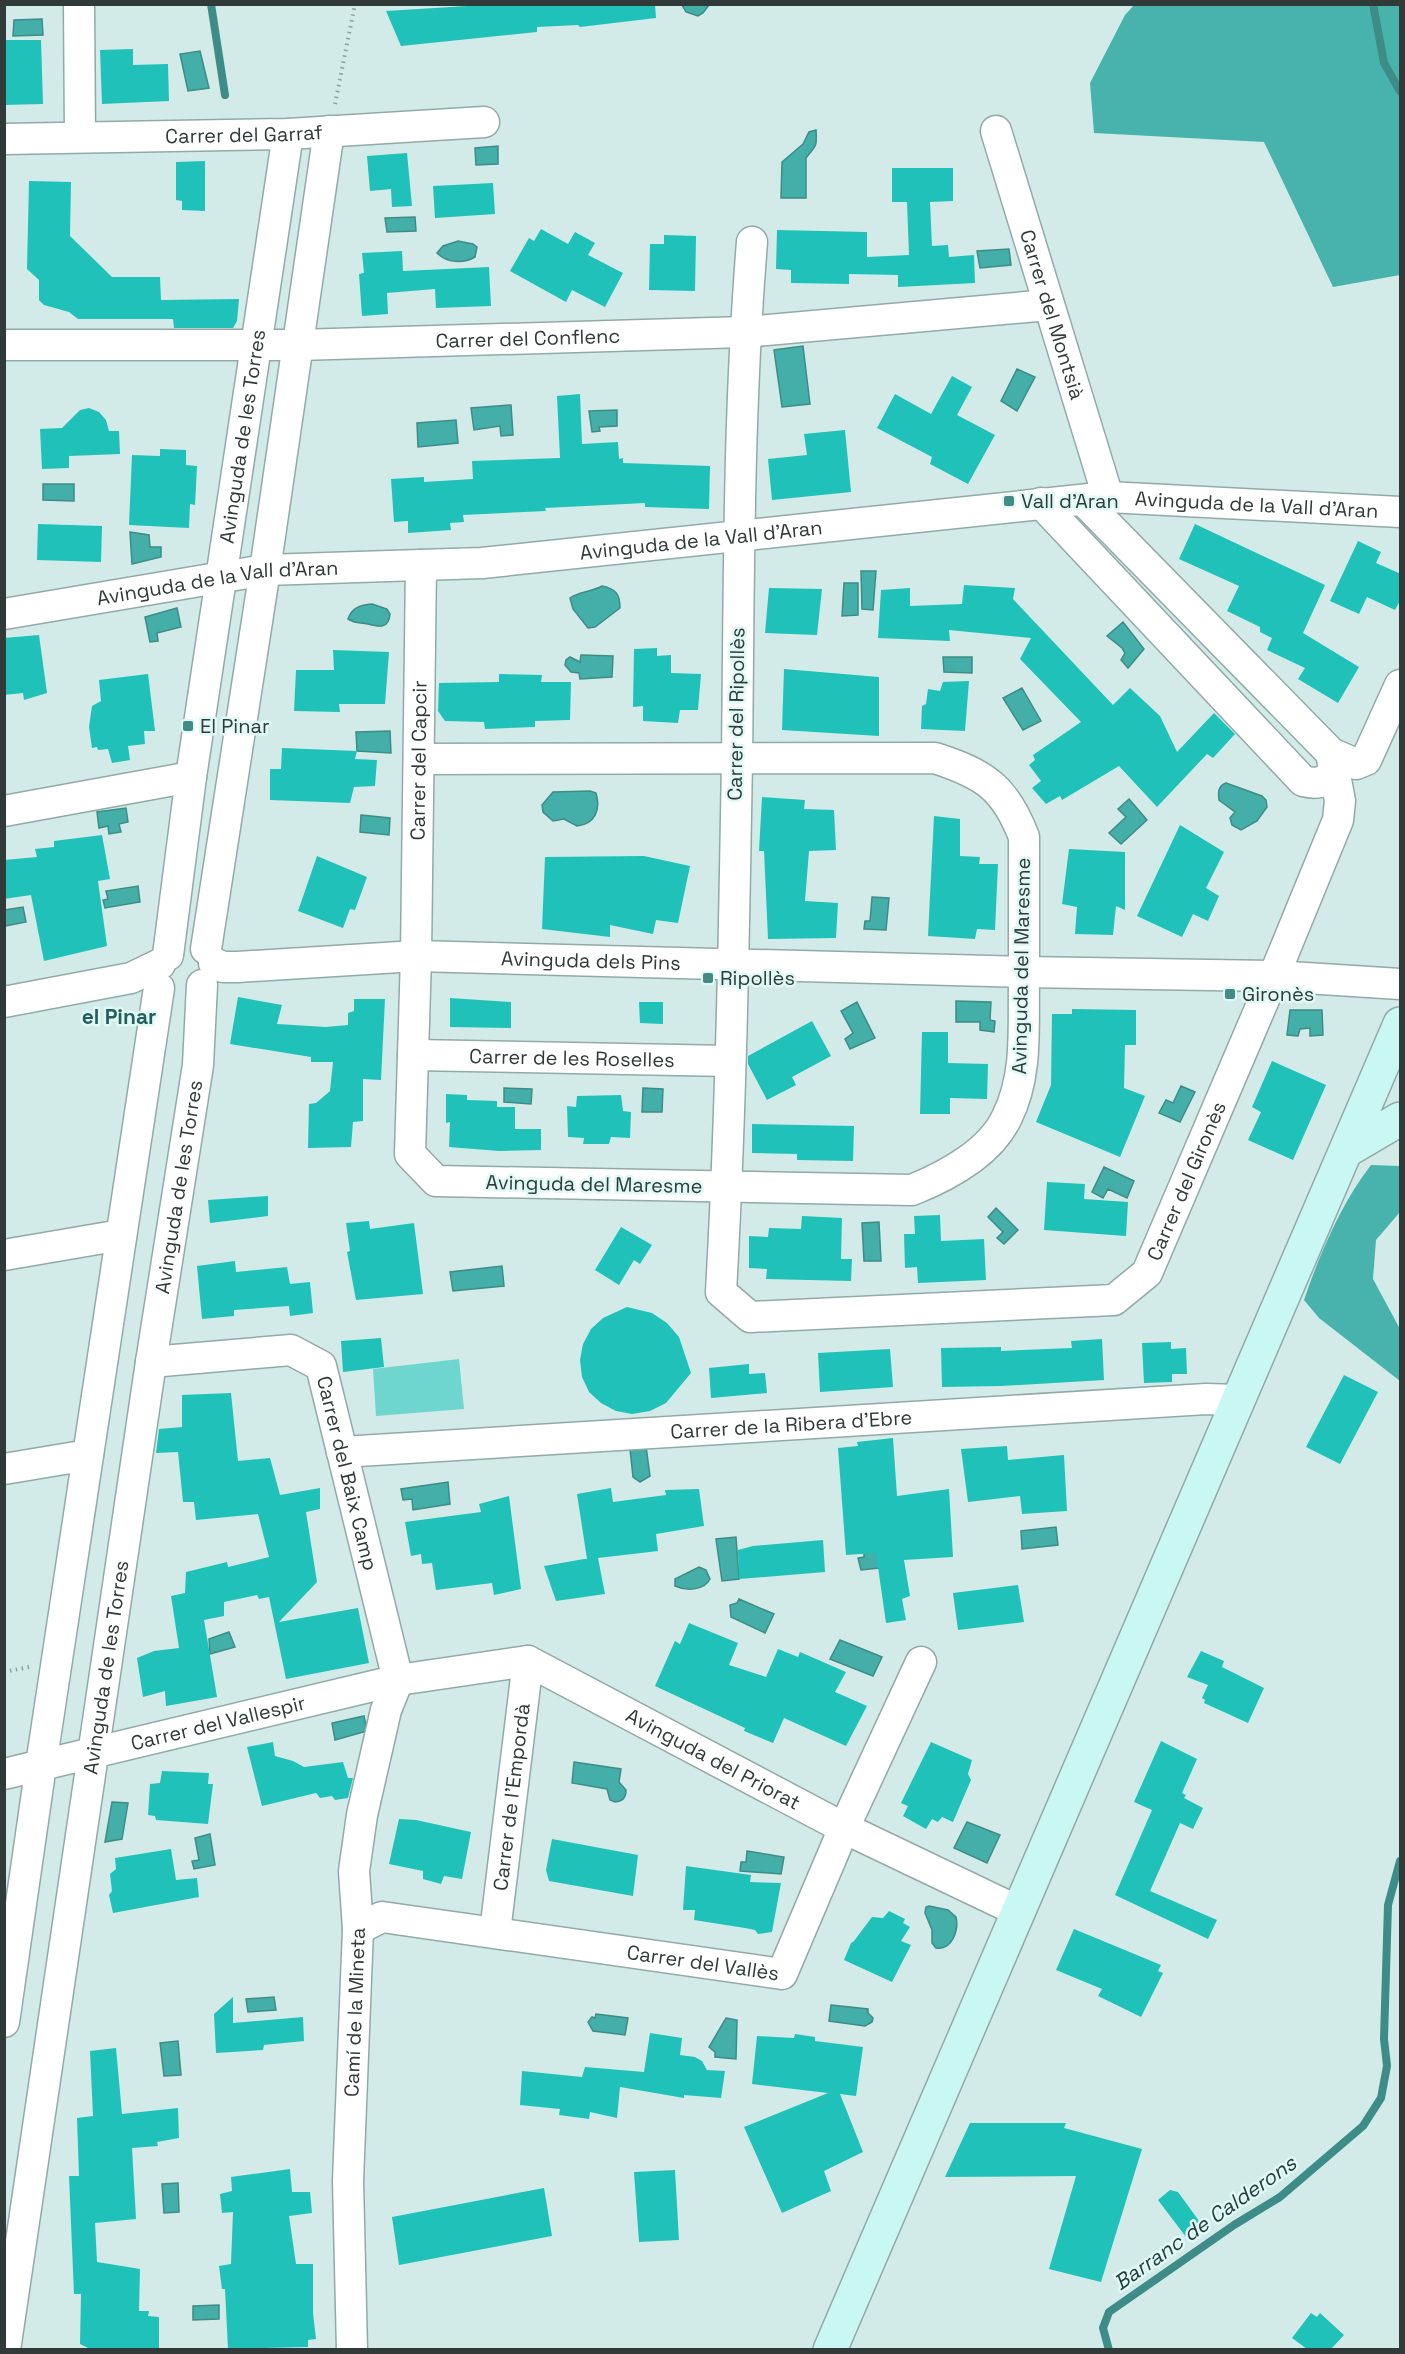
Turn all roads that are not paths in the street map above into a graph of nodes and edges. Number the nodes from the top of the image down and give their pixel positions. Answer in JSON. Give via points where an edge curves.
{"nodes":[{"id":1,"x":79,"y":4,"type":"edge"},
{"id":2,"x":484,"y":122,"type":"dead end"},
{"id":3,"x":329,"y":131,"type":"junction"},
{"id":4,"x":996,"y":131,"type":"dead end"},
{"id":5,"x":288,"y":134,"type":"junction"},
{"id":6,"x":80,"y":137,"type":"junction"},
{"id":7,"x":4,"y":139,"type":"edge"},
{"id":8,"x":752,"y":242,"type":"dead end"},
{"id":9,"x":1049,"y":305,"type":"junction"},
{"id":10,"x":745,"y":332,"type":"junction"},
{"id":11,"x":4,"y":345,"type":"edge"},
{"id":12,"x":256,"y":345,"type":"junction"},
{"id":13,"x":298,"y":345,"type":"junction"},
{"id":14,"x":1096,"y":499,"type":"junction"},
{"id":15,"x":1041,"y":504,"type":"junction"},
{"id":16,"x":1401,"y":512,"type":"edge"},
{"id":17,"x":738,"y":536,"type":"junction"},
{"id":18,"x":421,"y":565,"type":"junction"},
{"id":19,"x":265,"y":570,"type":"junction"},
{"id":20,"x":221,"y":579,"type":"junction"},
{"id":21,"x":4,"y":614,"type":"edge"},
{"id":22,"x":1401,"y":685,"type":"edge"},
{"id":23,"x":420,"y":759,"type":"junction"},
{"id":24,"x":736,"y":759,"type":"junction"},
{"id":25,"x":1333,"y":761,"type":"junction"},
{"id":26,"x":191,"y":777,"type":"junction"},
{"id":27,"x":4,"y":811,"type":"edge"},
{"id":28,"x":416,"y":956,"type":"junction"},
{"id":29,"x":732,"y":963,"type":"junction"},
{"id":30,"x":207,"y":966,"type":"junction"},
{"id":31,"x":1024,"y":972,"type":"junction"},
{"id":32,"x":155,"y":974,"type":"junction"},
{"id":33,"x":1274,"y":976,"type":"junction"},
{"id":34,"x":1401,"y":984,"type":"edge"},
{"id":35,"x":4,"y":1002,"type":"edge"},
{"id":36,"x":1401,"y":1024,"type":"edge"},
{"id":37,"x":413,"y":1055,"type":"junction"},
{"id":38,"x":730,"y":1060,"type":"junction"},
{"id":39,"x":1401,"y":1119,"type":"edge"},
{"id":40,"x":1349,"y":1149,"type":"junction"},
{"id":41,"x":727,"y":1187,"type":"junction"},
{"id":42,"x":121,"y":1235,"type":"junction"},
{"id":43,"x":4,"y":1255,"type":"edge"},
{"id":44,"x":151,"y":1362,"type":"junction"},
{"id":45,"x":1239,"y":1400,"type":"junction"},
{"id":46,"x":342,"y":1452,"type":"junction"},
{"id":47,"x":88,"y":1455,"type":"junction"},
{"id":48,"x":4,"y":1469,"type":"edge"},
{"id":49,"x":528,"y":1661,"type":"junction"},
{"id":50,"x":921,"y":1662,"type":"dead end"},
{"id":51,"x":398,"y":1680,"type":"junction"},
{"id":52,"x":94,"y":1751,"type":"junction"},
{"id":53,"x":41,"y":1766,"type":"junction"},
{"id":54,"x":4,"y":1774,"type":"edge"},
{"id":55,"x":844,"y":1828,"type":"junction"},
{"id":56,"x":1018,"y":1911,"type":"junction"},
{"id":57,"x":358,"y":1929,"type":"junction"},
{"id":58,"x":495,"y":1932,"type":"junction"},
{"id":59,"x":4,"y":2022,"type":"edge"},
{"id":60,"x":4,"y":2349,"type":"edge"},
{"id":61,"x":352,"y":2349,"type":"edge"},
{"id":62,"x":830,"y":2349,"type":"edge"}],
"edges":[{"from":1,"to":6,"type":"street"},
{"from":2,"to":3,"type":"street","name":"Carrer del Garraf"},
{"from":3,"to":5,"type":"street","name":"Carrer del Garraf"},
{"from":3,"to":13,"type":"street","name":"Avinguda de les Torres"},
{"from":4,"to":9,"type":"street","name":"Carrer del Montsià"},
{"from":5,"to":6,"type":"street","name":"Carrer del Garraf"},
{"from":5,"to":12,"type":"street","name":"Avinguda de les Torres"},
{"from":6,"to":7,"type":"street","name":"Carrer del Garraf"},
{"from":8,"to":10,"type":"street","name":"Carrer del Ripollès"},
{"from":9,"to":10,"type":"street","name":"Carrer del Conflenc"},
{"from":9,"to":14,"type":"street","name":"Carrer del Montsià"},
{"from":10,"to":13,"type":"street","name":"Carrer del Conflenc"},
{"from":10,"to":17,"type":"street","name":"Carrer del Ripollès"},
{"from":11,"to":12,"type":"street","name":"Carrer del Conflenc"},
{"from":12,"to":13,"type":"street","name":"Carrer del Conflenc"},
{"from":12,"to":20,"type":"street","name":"Avinguda de les Torres"},
{"from":13,"to":19,"type":"street","name":"Avinguda de les Torres"},
{"from":14,"to":15,"type":"street","name":"Avinguda de la Vall d'Aran"},
{"from":14,"to":16,"type":"street","name":"Avinguda de la Vall d'Aran"},
{"from":14,"to":25,"type":"street","name":"Carrer del Montsià"},
{"from":15,"to":17,"type":"street","name":"Avinguda de la Vall d'Aran"},
{"from":15,"to":25,"type":"street","via":[[1303,781],[1322,783],[1329,778]]},
{"from":17,"to":18,"type":"street","name":"Avinguda de la Vall d'Aran","via":[[482,563]]},
{"from":17,"to":24,"type":"street","name":"Carrer del Ripollès"},
{"from":18,"to":19,"type":"street","name":"Avinguda de la Vall d'Aran"},
{"from":18,"to":23,"type":"street","name":"Carrer del Capcir"},
{"from":19,"to":20,"type":"street","name":"Avinguda de la Vall d'Aran"},
{"from":19,"to":30,"type":"street","name":"Avinguda de les Torres"},
{"from":20,"to":21,"type":"street","name":"Avinguda de la Vall d'Aran"},
{"from":20,"to":26,"type":"street","name":"Avinguda de les Torres"},
{"from":22,"to":25,"type":"street","via":[[1366,760],[1356,764]]},
{"from":23,"to":24,"type":"street","name":"Avinguda del Maresme"},
{"from":23,"to":28,"type":"street","name":"Carrer del Capcir"},
{"from":24,"to":29,"type":"street","name":"Carrer del Ripollès"},
{"from":24,"to":31,"type":"street","name":"Avinguda del Maresme","via":[[935,758],[968,769],[994,787],[1014,811],[1024,837]]},
{"from":25,"to":33,"type":"street","name":"Carrer del Gironès","via":[[1340,801],[1338,820]]},
{"from":26,"to":27,"type":"street"},
{"from":26,"to":32,"type":"street","name":"Avinguda de les Torres"},
{"from":28,"to":29,"type":"street","name":"Avinguda dels Pins"},
{"from":28,"to":30,"type":"street","name":"Avinguda dels Pins"},
{"from":28,"to":37,"type":"street","name":"Avinguda del Maresme"},
{"from":29,"to":31,"type":"street","name":"Avinguda dels Pins"},
{"from":29,"to":38,"type":"street","name":"Carrer del Ripollès"},
{"from":30,"to":32,"type":"street","via":[[187,944],[174,949]]},
{"from":30,"to":32,"type":"street","via":[[184,997],[165,995]]},
{"from":30,"to":44,"type":"street","name":"Avinguda de les Torres","via":[[198,1065]]},
{"from":31,"to":33,"type":"street","name":"Avinguda dels Pins"},
{"from":31,"to":41,"type":"street","name":"Avinguda del Maresme","via":[[1023,1066],[1017,1090],[1007,1118],[994,1137],[965,1162],[940,1179],[912,1190]]},
{"from":32,"to":35,"type":"street"},
{"from":32,"to":42,"type":"street","name":"Avinguda de les Torres"},
{"from":33,"to":34,"type":"street","name":"Avinguda dels Pins"},
{"from":33,"to":41,"type":"street","name":"Carrer del Gironès","via":[[1147,1273],[1114,1300],[750,1317],[721,1292]]},
{"from":36,"to":40,"type":"street"},
{"from":37,"to":38,"type":"street","name":"Carrer de les Roselles"},
{"from":37,"to":41,"type":"street","name":"Avinguda del Maresme","via":[[410,1154],[436,1181]]},
{"from":38,"to":41,"type":"street","name":"Carrer del Ripollès"},
{"from":39,"to":40,"type":"street"},
{"from":40,"to":45,"type":"street"},
{"from":42,"to":43,"type":"street"},
{"from":42,"to":47,"type":"street","name":"Avinguda de les Torres"},
{"from":44,"to":46,"type":"street","name":"Carrer del Baix Camp","via":[[291,1350],[321,1366]]},
{"from":44,"to":52,"type":"street","name":"Avinguda de les Torres"},
{"from":45,"to":46,"type":"street","name":"Carrer de la Ribera d'Ebre"},
{"from":45,"to":56,"type":"street"},
{"from":46,"to":51,"type":"street","name":"Carrer del Baix Camp"},
{"from":47,"to":48,"type":"street"},
{"from":47,"to":53,"type":"street","name":"Avinguda de les Torres"},
{"from":49,"to":51,"type":"street"},
{"from":49,"to":55,"type":"street","name":"Avinguda del Priorat"},
{"from":49,"to":58,"type":"street","name":"Carrer de l'Empordà"},
{"from":50,"to":55,"type":"street","name":"Carrer del Vallès"},
{"from":51,"to":52,"type":"street","name":"Carrer del Vallespir"},
{"from":51,"to":57,"type":"street","name":"Camí de la Mineta","via":[[386,1710],[362,1815],[354,1871]]},
{"from":52,"to":53,"type":"street","name":"Carrer del Vallespir"},
{"from":52,"to":60,"type":"street","name":"Avinguda de les Torres"},
{"from":53,"to":54,"type":"street","name":"Carrer del Vallespir"},
{"from":53,"to":59,"type":"street","name":"Avinguda de les Torres"},
{"from":55,"to":56,"type":"street","name":"Avinguda del Priorat"},
{"from":55,"to":58,"type":"street","name":"Carrer del Vallès","via":[[782,1974]]},
{"from":56,"to":62,"type":"street"},
{"from":57,"to":58,"type":"street","name":"Carrer del Vallès","via":[[382,1917]]},
{"from":57,"to":61,"type":"street","name":"Camí de la Mineta","via":[[348,2181]]}]}
